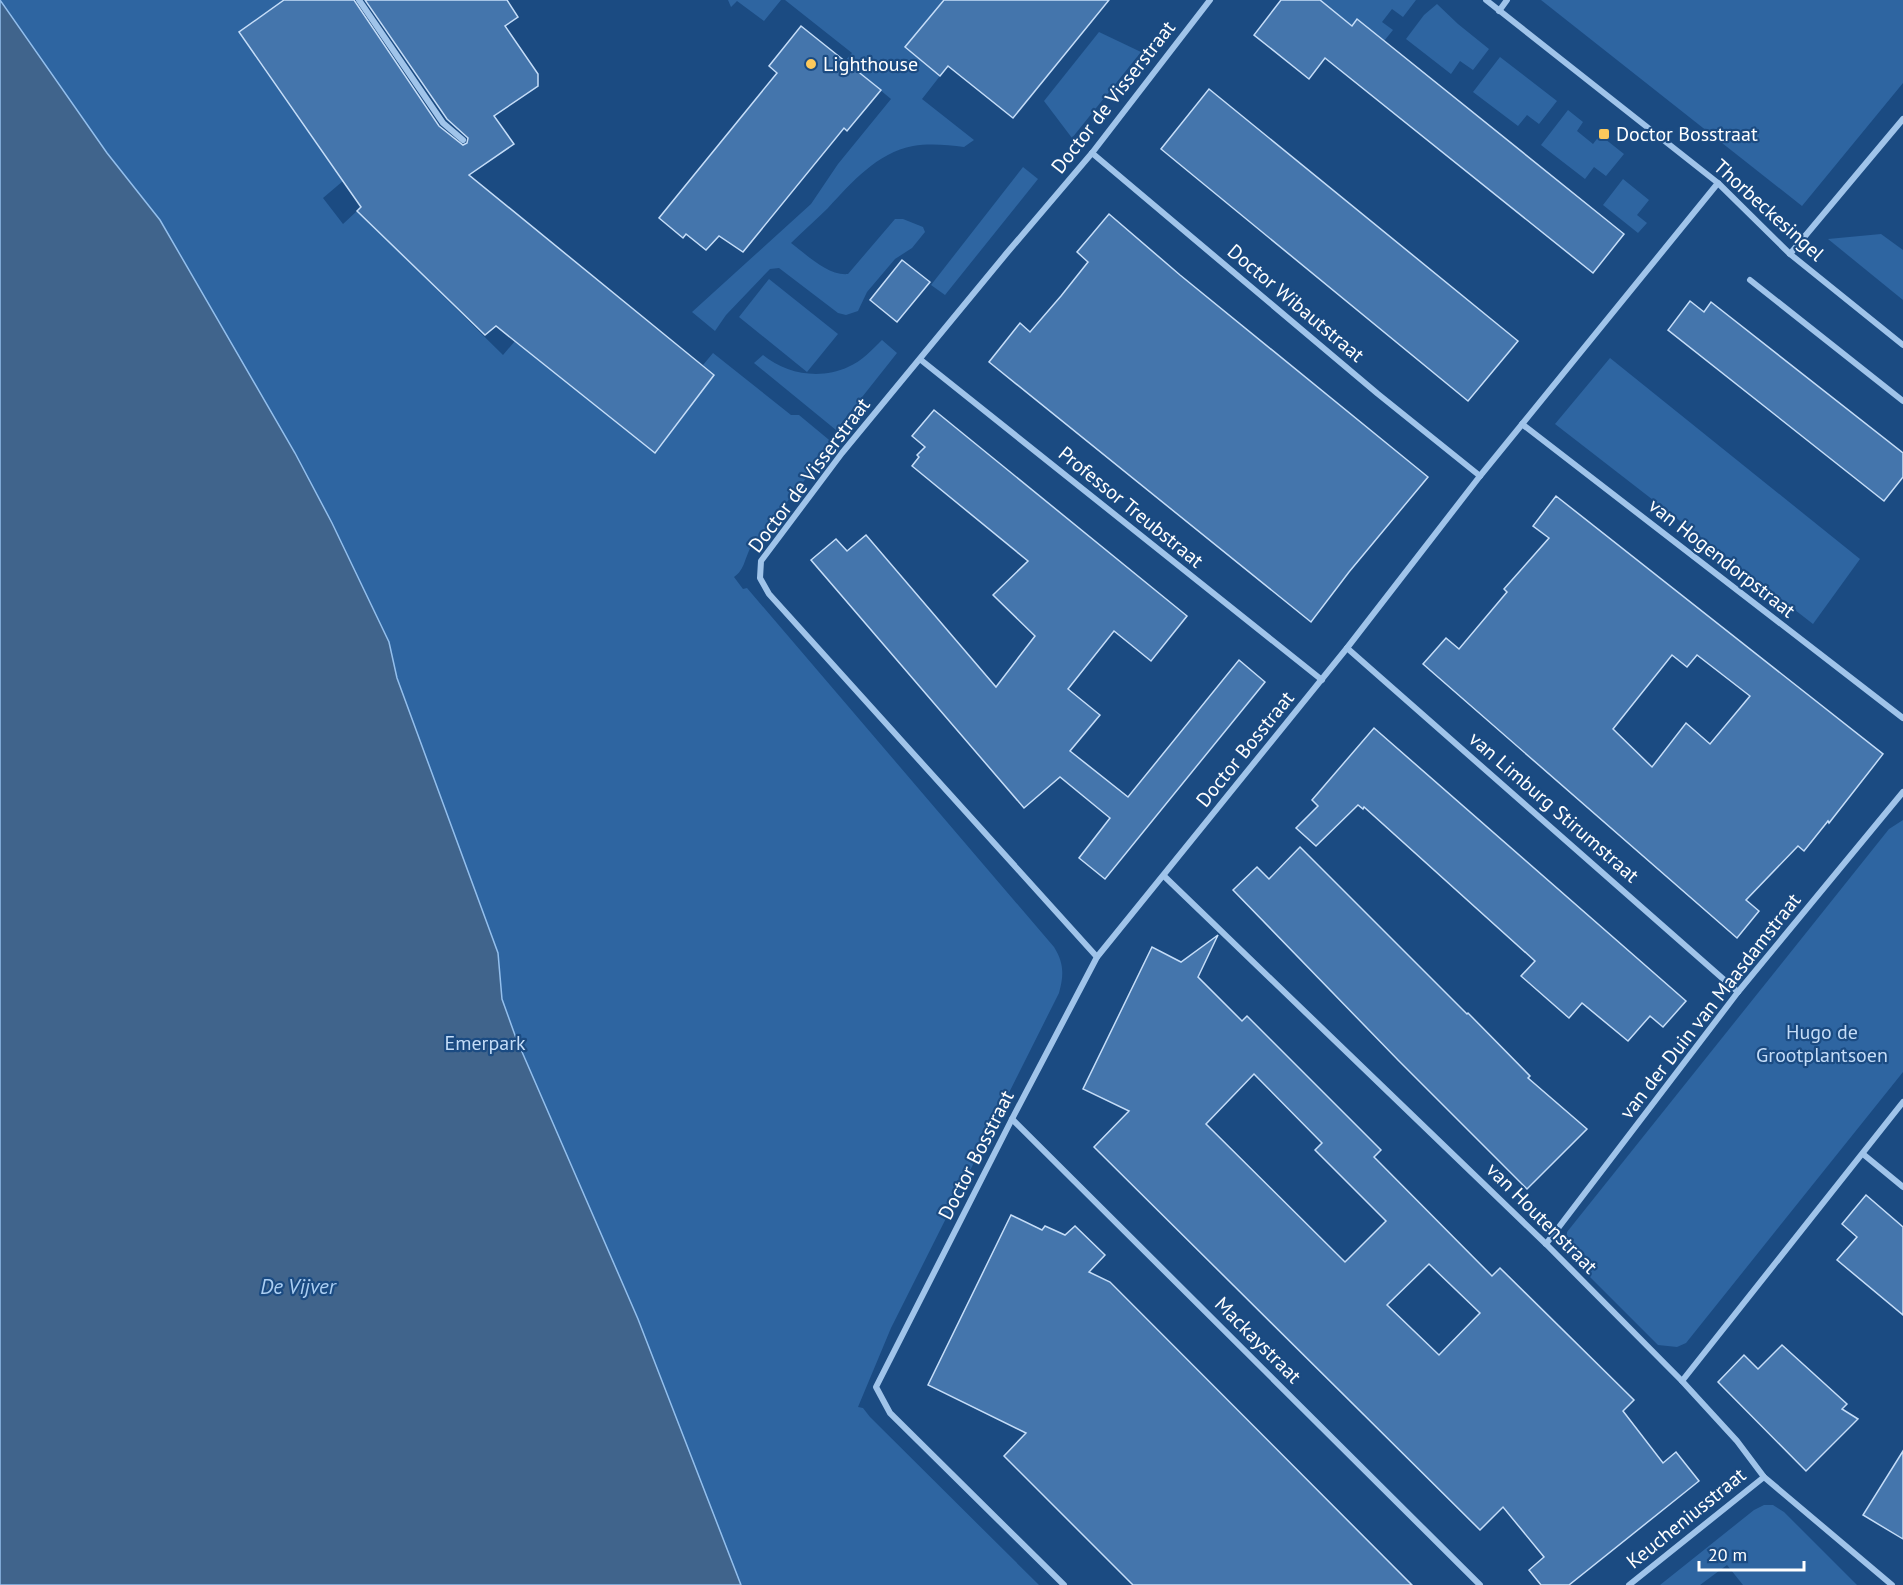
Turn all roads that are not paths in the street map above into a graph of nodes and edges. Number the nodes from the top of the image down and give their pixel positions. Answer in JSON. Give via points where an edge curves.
{"nodes":[{"id":1,"x":358,"y":0,"type":"edge"},
{"id":2,"x":1210,"y":0,"type":"edge"},
{"id":3,"x":1486,"y":0,"type":"edge"},
{"id":4,"x":1507,"y":0,"type":"edge"},
{"id":5,"x":1499,"y":11,"type":"junction"},
{"id":6,"x":1903,"y":119,"type":"edge"},
{"id":7,"x":463,"y":140,"type":"dead end"},
{"id":8,"x":1092,"y":153,"type":"junction"},
{"id":9,"x":1718,"y":183,"type":"junction"},
{"id":10,"x":1790,"y":254,"type":"junction"},
{"id":11,"x":1750,"y":280,"type":"dead end"},
{"id":12,"x":1903,"y":345,"type":"edge"},
{"id":13,"x":921,"y":360,"type":"junction"},
{"id":14,"x":1903,"y":401,"type":"edge"},
{"id":15,"x":1522,"y":424,"type":"junction"},
{"id":16,"x":1480,"y":476,"type":"junction"},
{"id":17,"x":1347,"y":648,"type":"junction"},
{"id":18,"x":1322,"y":680,"type":"junction"},
{"id":19,"x":1903,"y":718,"type":"edge"},
{"id":20,"x":1903,"y":792,"type":"edge"},
{"id":21,"x":1164,"y":876,"type":"junction"},
{"id":22,"x":1097,"y":957,"type":"junction"},
{"id":23,"x":1738,"y":992,"type":"junction"},
{"id":24,"x":1903,"y":1102,"type":"edge"},
{"id":25,"x":1012,"y":1119,"type":"junction"},
{"id":26,"x":1863,"y":1154,"type":"junction"},
{"id":27,"x":1903,"y":1187,"type":"edge"},
{"id":28,"x":1546,"y":1244,"type":"junction"},
{"id":29,"x":1682,"y":1382,"type":"junction"},
{"id":30,"x":1764,"y":1476,"type":"junction"},
{"id":31,"x":1064,"y":1585,"type":"edge"},
{"id":32,"x":1480,"y":1585,"type":"edge"},
{"id":33,"x":1629,"y":1585,"type":"edge"},
{"id":34,"x":1892,"y":1585,"type":"edge"}],
"edges":[{"from":1,"to":7,"type":"street","via":[[443,123]]},
{"from":2,"to":8,"type":"street","name":"Doctor de Visserstraat"},
{"from":3,"to":5,"type":"street","name":"Thorbeckesingel"},
{"from":4,"to":5,"type":"street"},
{"from":5,"to":9,"type":"street","name":"Thorbeckesingel"},
{"from":6,"to":10,"type":"street"},
{"from":8,"to":13,"type":"street","name":"Doctor de Visserstraat"},
{"from":8,"to":16,"type":"street","name":"Doctor Wibautstraat"},
{"from":9,"to":10,"type":"street","name":"Thorbeckesingel"},
{"from":9,"to":15,"type":"street","name":"Doctor Bosstraat"},
{"from":10,"to":12,"type":"street","name":"Thorbeckesingel"},
{"from":11,"to":14,"type":"street"},
{"from":13,"to":18,"type":"street","name":"Professor Treubstraat"},
{"from":13,"to":22,"type":"street","name":"Doctor de Visserstraat","via":[[842,453],[761,561],[760,578],[769,594]]},
{"from":15,"to":16,"type":"street","name":"Doctor Bosstraat"},
{"from":15,"to":19,"type":"street","name":"van Hogendorpstraat"},
{"from":16,"to":17,"type":"street","name":"Doctor Bosstraat"},
{"from":17,"to":18,"type":"street","name":"Doctor Bosstraat"},
{"from":17,"to":23,"type":"street","name":"van Limburg Stirumstraat"},
{"from":18,"to":21,"type":"street","name":"Doctor Bosstraat"},
{"from":20,"to":23,"type":"street","name":"van der Duin van Maasdamstraat"},
{"from":21,"to":22,"type":"street","name":"Doctor Bosstraat"},
{"from":21,"to":28,"type":"street","name":"van Houtenstraat"},
{"from":22,"to":25,"type":"street","name":"Doctor Bosstraat"},
{"from":23,"to":28,"type":"street","name":"van der Duin van Maasdamstraat"},
{"from":24,"to":26,"type":"street"},
{"from":25,"to":31,"type":"street","name":"Doctor Bosstraat","via":[[876,1387],[890,1413]]},
{"from":25,"to":32,"type":"street","name":"Mackaystraat"},
{"from":26,"to":27,"type":"street"},
{"from":26,"to":29,"type":"street"},
{"from":28,"to":29,"type":"street","name":"van Houtenstraat"},
{"from":29,"to":30,"type":"street","name":"van Houtenstraat"},
{"from":30,"to":33,"type":"street","name":"Keucheniusstraat"},
{"from":30,"to":34,"type":"street","name":"van Houtenstraat"}]}
